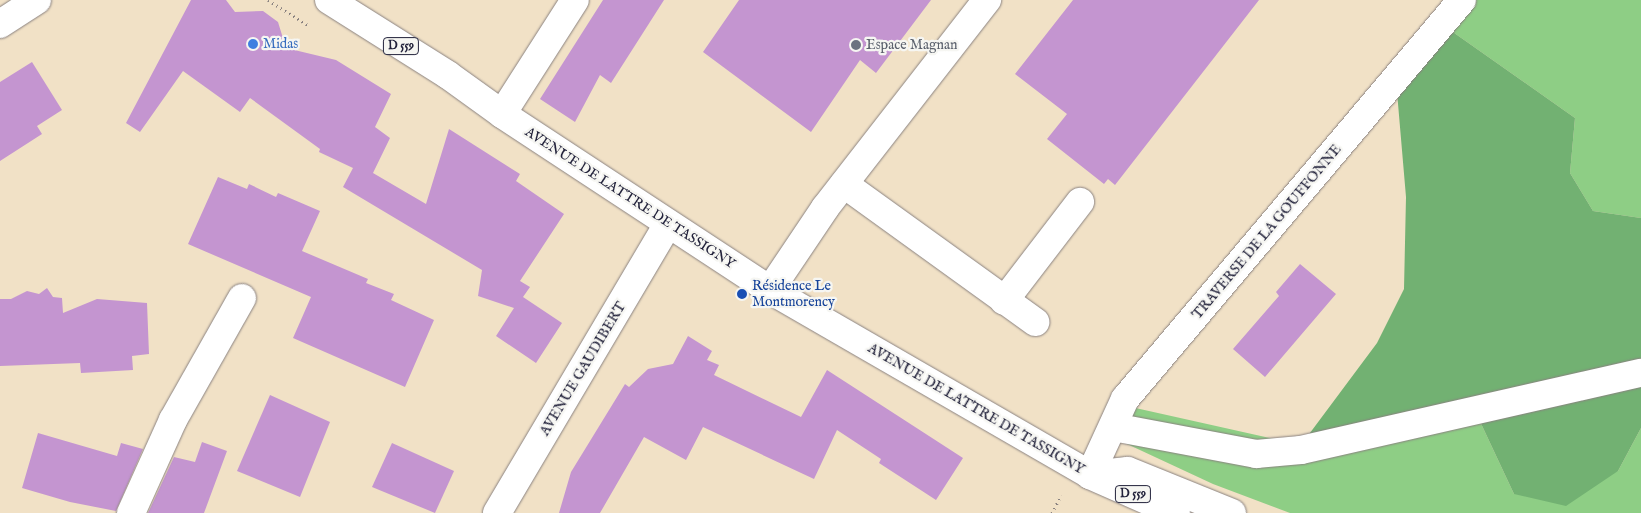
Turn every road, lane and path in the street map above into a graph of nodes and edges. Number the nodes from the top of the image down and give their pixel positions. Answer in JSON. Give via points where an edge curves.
{"nodes":[{"id":1,"x":37,"y":0,"type":"edge"},
{"id":2,"x":329,"y":0,"type":"edge"},
{"id":3,"x":575,"y":0,"type":"edge"},
{"id":4,"x":986,"y":0,"type":"edge"},
{"id":5,"x":1462,"y":0,"type":"edge"},
{"id":6,"x":352,"y":7,"type":"edge"},
{"id":7,"x":0,"y":24,"type":"edge"},
{"id":8,"x":502,"y":114,"type":"junction"},
{"id":9,"x":844,"y":184,"type":"junction"},
{"id":10,"x":1080,"y":202,"type":"dead end"},
{"id":11,"x":668,"y":224,"type":"junction"},
{"id":12,"x":770,"y":290,"type":"junction"},
{"id":13,"x":242,"y":298,"type":"dead end"},
{"id":14,"x":1004,"y":301,"type":"junction"},
{"id":15,"x":1035,"y":322,"type":"dead end"},
{"id":16,"x":1641,"y":373,"type":"edge"},
{"id":17,"x":1113,"y":427,"type":"junction"},
{"id":18,"x":1090,"y":475,"type":"junction"},
{"id":19,"x":1061,"y":495,"type":"dead end"},
{"id":20,"x":131,"y":513,"type":"edge"},
{"id":21,"x":497,"y":513,"type":"edge"},
{"id":22,"x":1052,"y":513,"type":"edge"},
{"id":23,"x":1176,"y":513,"type":"edge"},
{"id":24,"x":1232,"y":513,"type":"edge"}],
"edges":[{"from":1,"to":7,"type":"main road"},
{"from":2,"to":6,"type":"main road","name":"AVENUE DE LATTRE DE TASSIGNY","number":"D 559"},
{"from":3,"to":8,"type":"main road"},
{"from":4,"to":9,"type":"main road"},
{"from":5,"to":17,"type":"main road","name":"TRAVERSE DE LA GOUFFONNE","via":[[1125,399]]},
{"from":6,"to":8,"type":"main road","name":"AVENUE DE LATTRE DE TASSIGNY","number":"D 559"},
{"from":8,"to":11,"type":"main road","name":"AVENUE DE LATTRE DE TASSIGNY","number":"D 559"},
{"from":9,"to":12,"type":"main road"},
{"from":9,"to":14,"type":"main road"},
{"from":10,"to":14,"type":"main road"},
{"from":11,"to":12,"type":"main road","name":"AVENUE DE LATTRE DE TASSIGNY","number":"D 559"},
{"from":11,"to":21,"type":"main road","name":"AVENUE GAUDIBERT"},
{"from":12,"to":18,"type":"main road","name":"AVENUE DE LATTRE DE TASSIGNY","number":"D 559"},
{"from":13,"to":20,"type":"main road","via":[[173,420]]},
{"from":14,"to":15,"type":"main road"},
{"from":16,"to":17,"type":"main road","via":[[1301,450],[1256,454]]},
{"from":17,"to":18,"type":"main road","name":"TRAVERSE DE LA GOUFFONNE"},
{"from":18,"to":23,"type":"main road","name":"AVENUE DE LATTRE DE TASSIGNY","number":"D 559"},
{"from":18,"to":24,"type":"main road","via":[[1128,472]]},
{"from":19,"to":22,"type":"path"}]}
